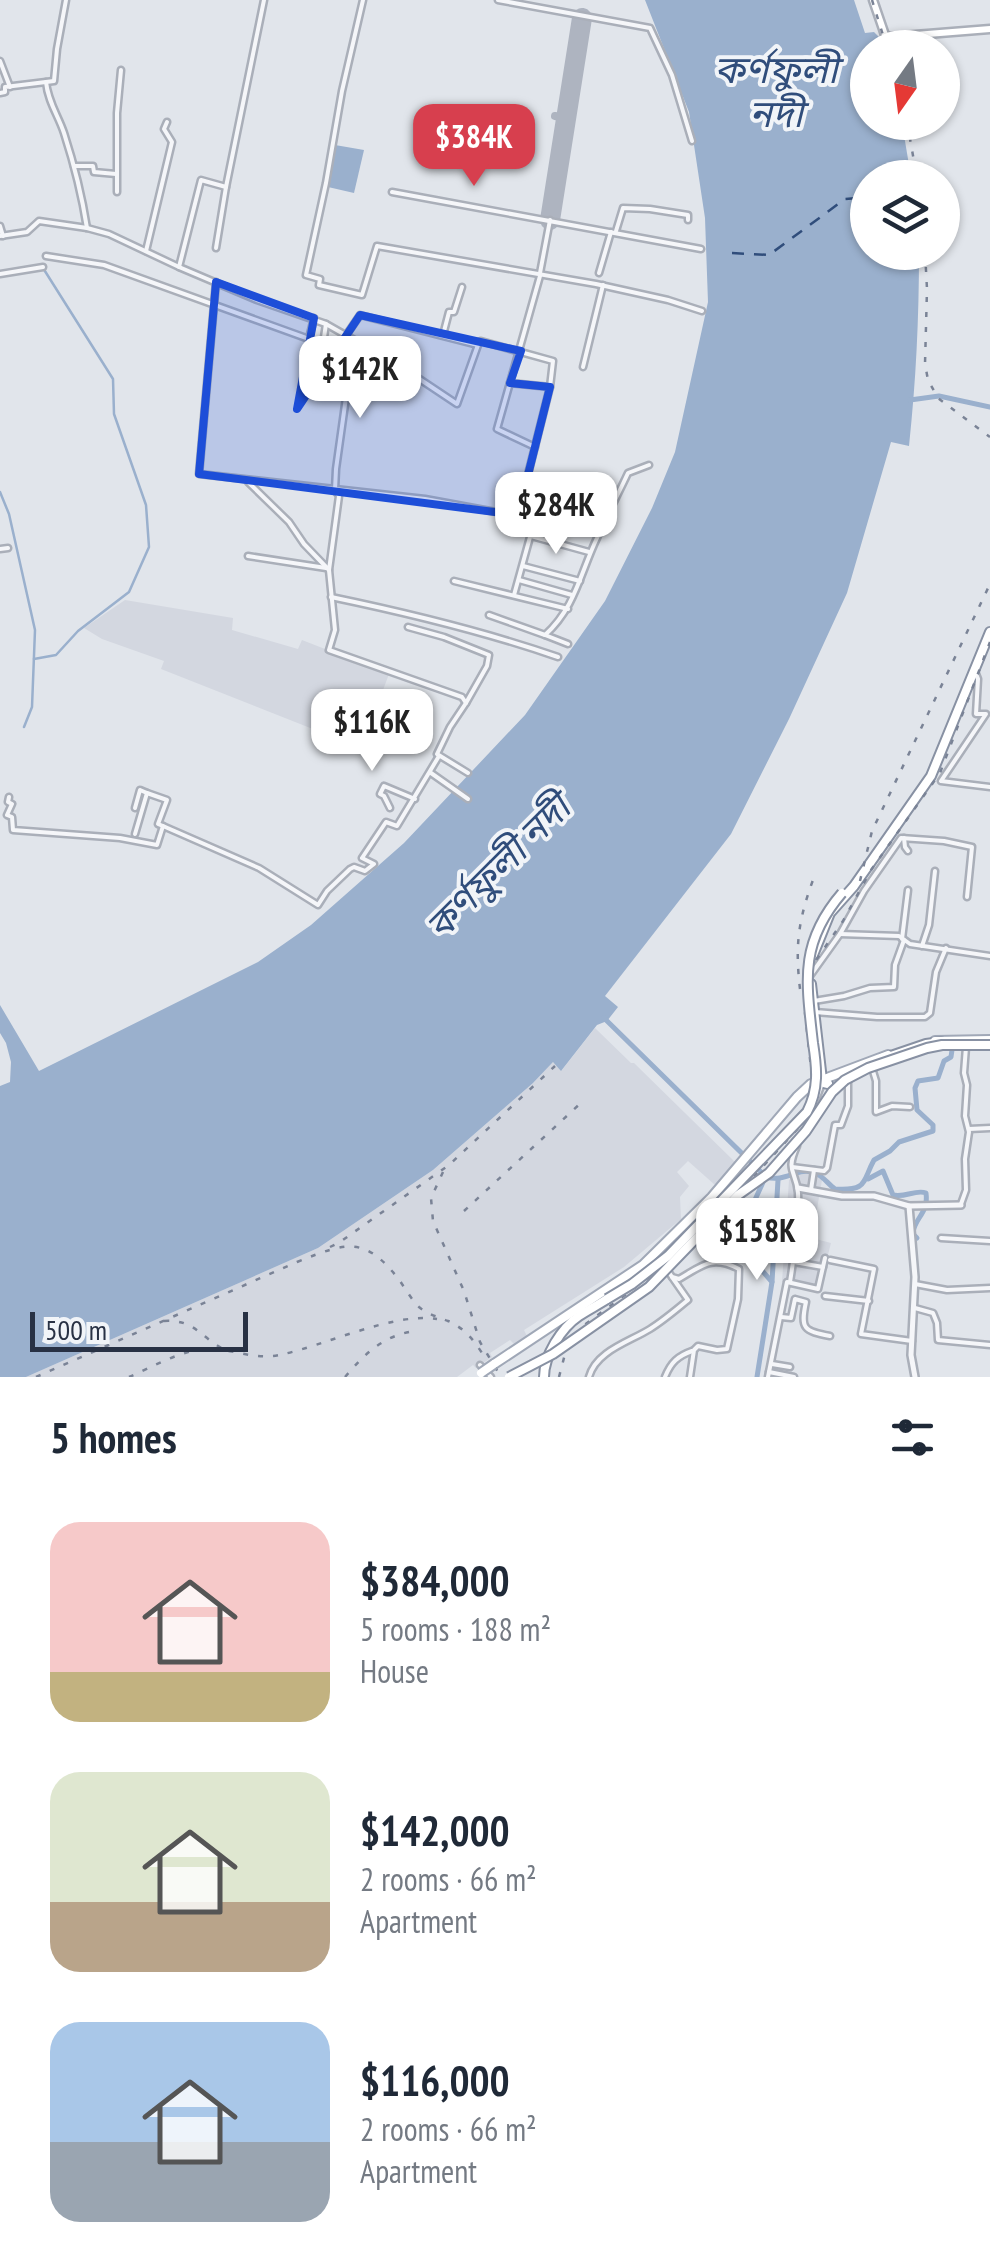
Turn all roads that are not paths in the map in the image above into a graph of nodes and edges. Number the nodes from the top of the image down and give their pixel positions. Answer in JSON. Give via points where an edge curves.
{"nodes":[{"id":1,"x":66,"y":0,"type":"edge"},
{"id":2,"x":264,"y":0,"type":"edge"},
{"id":3,"x":364,"y":0,"type":"edge"},
{"id":4,"x":498,"y":0,"type":"edge"},
{"id":5,"x":873,"y":0,"type":"edge"},
{"id":6,"x":990,"y":30,"type":"edge"},
{"id":7,"x":0,"y":61,"type":"edge"},
{"id":8,"x":121,"y":70,"type":"dead end"},
{"id":9,"x":46,"y":82,"type":"junction"},
{"id":10,"x":10,"y":87,"type":"junction"},
{"id":11,"x":0,"y":93,"type":"edge"},
{"id":12,"x":167,"y":122,"type":"dead end"},
{"id":13,"x":692,"y":141,"type":"dead end"},
{"id":14,"x":74,"y":166,"type":"junction"},
{"id":15,"x":116,"y":174,"type":"junction"},
{"id":16,"x":226,"y":187,"type":"junction"},
{"id":17,"x":118,"y":192,"type":"dead end"},
{"id":18,"x":392,"y":192,"type":"dead end"},
{"id":19,"x":550,"y":220,"type":"junction"},
{"id":20,"x":688,"y":220,"type":"dead end"},
{"id":21,"x":0,"y":226,"type":"edge"},
{"id":22,"x":87,"y":228,"type":"junction"},
{"id":23,"x":614,"y":232,"type":"junction"},
{"id":24,"x":2,"y":236,"type":"edge"},
{"id":25,"x":216,"y":248,"type":"dead end"},
{"id":26,"x":701,"y":249,"type":"dead end"},
{"id":27,"x":146,"y":250,"type":"junction"},
{"id":28,"x":46,"y":256,"type":"dead end"},
{"id":29,"x":42,"y":267,"type":"dead end"},
{"id":30,"x":179,"y":267,"type":"junction"},
{"id":31,"x":599,"y":273,"type":"dead end"},
{"id":32,"x":0,"y":274,"type":"edge"},
{"id":33,"x":540,"y":274,"type":"junction"},
{"id":34,"x":216,"y":282,"type":"junction"},
{"id":35,"x":603,"y":285,"type":"junction"},
{"id":36,"x":462,"y":287,"type":"dead end"},
{"id":37,"x":213,"y":303,"type":"junction"},
{"id":38,"x":702,"y":311,"type":"dead end"},
{"id":39,"x":314,"y":318,"type":"junction"},
{"id":40,"x":326,"y":324,"type":"junction"},
{"id":41,"x":347,"y":334,"type":"junction"},
{"id":42,"x":443,"y":336,"type":"junction"},
{"id":43,"x":308,"y":340,"type":"junction"},
{"id":44,"x":323,"y":344,"type":"junction"},
{"id":45,"x":363,"y":344,"type":"junction"},
{"id":46,"x":474,"y":344,"type":"junction"},
{"id":47,"x":521,"y":351,"type":"junction"},
{"id":48,"x":356,"y":356,"type":"junction"},
{"id":49,"x":582,"y":366,"type":"dead end"},
{"id":50,"x":510,"y":383,"type":"junction"},
{"id":51,"x":550,"y":386,"type":"junction"},
{"id":52,"x":534,"y":447,"type":"junction"},
{"id":53,"x":649,"y":465,"type":"dead end"},
{"id":54,"x":246,"y":479,"type":"junction"},
{"id":55,"x":335,"y":490,"type":"junction"},
{"id":56,"x":518,"y":514,"type":"junction"},
{"id":57,"x":532,"y":536,"type":"junction"},
{"id":58,"x":8,"y":548,"type":"dead end"},
{"id":59,"x":0,"y":549,"type":"edge"},
{"id":60,"x":591,"y":553,"type":"junction"},
{"id":61,"x":248,"y":556,"type":"dead end"},
{"id":62,"x":523,"y":566,"type":"junction"},
{"id":63,"x":327,"y":569,"type":"junction"},
{"id":64,"x":519,"y":580,"type":"junction"},
{"id":65,"x":580,"y":581,"type":"junction"},
{"id":66,"x":454,"y":582,"type":"dead end"},
{"id":67,"x":514,"y":595,"type":"junction"},
{"id":68,"x":573,"y":595,"type":"junction"},
{"id":69,"x":331,"y":597,"type":"junction"},
{"id":70,"x":568,"y":609,"type":"junction"},
{"id":71,"x":489,"y":615,"type":"dead end"},
{"id":72,"x":408,"y":626,"type":"dead end"},
{"id":73,"x":990,"y":632,"type":"edge"},
{"id":74,"x":545,"y":635,"type":"junction"},
{"id":75,"x":484,"y":641,"type":"dead end"},
{"id":76,"x":568,"y":644,"type":"dead end"},
{"id":77,"x":479,"y":650,"type":"junction"},
{"id":78,"x":558,"y":658,"type":"dead end"},
{"id":79,"x":975,"y":671,"type":"junction"},
{"id":80,"x":466,"y":703,"type":"junction"},
{"id":81,"x":988,"y":714,"type":"edge"},
{"id":82,"x":439,"y":756,"type":"junction"},
{"id":83,"x":430,"y":772,"type":"junction"},
{"id":84,"x":468,"y":773,"type":"dead end"},
{"id":85,"x":990,"y":788,"type":"edge"},
{"id":86,"x":147,"y":793,"type":"junction"},
{"id":87,"x":9,"y":797,"type":"dead end"},
{"id":88,"x":414,"y":799,"type":"junction"},
{"id":89,"x":468,"y":799,"type":"dead end"},
{"id":90,"x":135,"y":808,"type":"dead end"},
{"id":91,"x":390,"y":808,"type":"dead end"},
{"id":92,"x":163,"y":826,"type":"junction"},
{"id":93,"x":890,"y":833,"type":"junction"},
{"id":94,"x":135,"y":834,"type":"dead end"},
{"id":95,"x":902,"y":838,"type":"junction"},
{"id":96,"x":908,"y":851,"type":"dead end"},
{"id":97,"x":379,"y":857,"type":"dead end"},
{"id":98,"x":872,"y":859,"type":"junction"},
{"id":99,"x":374,"y":864,"type":"junction"},
{"id":100,"x":935,"y":871,"type":"dead end"},
{"id":101,"x":908,"y":890,"type":"dead end"},
{"id":102,"x":968,"y":897,"type":"dead end"},
{"id":103,"x":840,"y":934,"type":"junction"},
{"id":104,"x":903,"y":939,"type":"junction"},
{"id":105,"x":922,"y":946,"type":"junction"},
{"id":106,"x":946,"y":948,"type":"junction"},
{"id":107,"x":990,"y":956,"type":"edge"},
{"id":108,"x":810,"y":976,"type":"junction"},
{"id":109,"x":814,"y":1001,"type":"junction"},
{"id":110,"x":815,"y":1012,"type":"junction"},
{"id":111,"x":990,"y":1044,"type":"edge"},
{"id":112,"x":966,"y":1047,"type":"junction"},
{"id":113,"x":872,"y":1068,"type":"junction"},
{"id":114,"x":845,"y":1078,"type":"junction"},
{"id":115,"x":824,"y":1083,"type":"junction"},
{"id":116,"x":910,"y":1106,"type":"dead end"},
{"id":117,"x":990,"y":1128,"type":"edge"},
{"id":118,"x":969,"y":1129,"type":"junction"},
{"id":119,"x":814,"y":1170,"type":"junction"},
{"id":120,"x":792,"y":1172,"type":"junction"},
{"id":121,"x":798,"y":1188,"type":"junction"},
{"id":122,"x":811,"y":1190,"type":"junction"},
{"id":123,"x":961,"y":1204,"type":"joint"},
{"id":124,"x":909,"y":1206,"type":"junction"},
{"id":125,"x":941,"y":1238,"type":"dead end"},
{"id":126,"x":990,"y":1241,"type":"edge"},
{"id":127,"x":653,"y":1254,"type":"junction"},
{"id":128,"x":794,"y":1262,"type":"junction"},
{"id":129,"x":824,"y":1268,"type":"junction"},
{"id":130,"x":672,"y":1277,"type":"junction"},
{"id":131,"x":790,"y":1282,"type":"junction"},
{"id":132,"x":915,"y":1284,"type":"junction"},
{"id":133,"x":990,"y":1288,"type":"edge"},
{"id":134,"x":825,"y":1296,"type":"dead end"},
{"id":135,"x":869,"y":1300,"type":"junction"},
{"id":136,"x":915,"y":1308,"type":"junction"},
{"id":137,"x":780,"y":1316,"type":"junction"},
{"id":138,"x":830,"y":1336,"type":"dead end"},
{"id":139,"x":912,"y":1341,"type":"junction"},
{"id":140,"x":990,"y":1345,"type":"edge"},
{"id":141,"x":694,"y":1350,"type":"junction"},
{"id":142,"x":772,"y":1364,"type":"junction"},
{"id":143,"x":790,"y":1367,"type":"dead end"},
{"id":144,"x":482,"y":1374,"type":"edge"},
{"id":145,"x":769,"y":1375,"type":"edge"},
{"id":146,"x":499,"y":1377,"type":"edge"},
{"id":147,"x":509,"y":1377,"type":"edge"},
{"id":148,"x":544,"y":1377,"type":"edge"},
{"id":149,"x":590,"y":1377,"type":"edge"},
{"id":150,"x":666,"y":1377,"type":"edge"},
{"id":151,"x":690,"y":1377,"type":"edge"},
{"id":152,"x":794,"y":1377,"type":"edge"},
{"id":153,"x":915,"y":1377,"type":"edge"}],
"edges":[{"from":1,"to":9,"type":"street","via":[[54,80]]},
{"from":2,"to":16,"type":"street"},
{"from":3,"to":33,"type":"street","via":[[306,275],[362,296],[376,246]]},
{"from":4,"to":13,"type":"street","via":[[650,28]]},
{"from":5,"to":6,"type":"main road","via":[[885,35]]},
{"from":7,"to":10,"type":"street"},
{"from":8,"to":15,"type":"street"},
{"from":9,"to":10,"type":"street"},
{"from":9,"to":14,"type":"street"},
{"from":10,"to":11,"type":"street"},
{"from":12,"to":27,"type":"street","via":[[172,142]]},
{"from":14,"to":15,"type":"street"},
{"from":14,"to":22,"type":"street"},
{"from":15,"to":17,"type":"street"},
{"from":16,"to":25,"type":"street"},
{"from":16,"to":30,"type":"street","via":[[201,180]]},
{"from":18,"to":19,"type":"street"},
{"from":19,"to":23,"type":"street"},
{"from":19,"to":33,"type":"street"},
{"from":20,"to":23,"type":"street","via":[[674,212],[622,208]]},
{"from":21,"to":24,"type":"street"},
{"from":22,"to":24,"type":"street","via":[[39,221],[27,232]]},
{"from":22,"to":27,"type":"street"},
{"from":23,"to":26,"type":"street"},
{"from":23,"to":31,"type":"street"},
{"from":27,"to":30,"type":"street"},
{"from":28,"to":37,"type":"street","via":[[104,265]]},
{"from":29,"to":32,"type":"street"},
{"from":30,"to":34,"type":"street"},
{"from":33,"to":35,"type":"street"},
{"from":33,"to":47,"type":"street"},
{"from":34,"to":37,"type":"street"},
{"from":34,"to":39,"type":"street"},
{"from":35,"to":38,"type":"street"},
{"from":35,"to":49,"type":"street"},
{"from":36,"to":42,"type":"street"},
{"from":37,"to":43,"type":"street"},
{"from":37,"to":54,"type":"street","via":[[199,474]]},
{"from":39,"to":40,"type":"street"},
{"from":39,"to":43,"type":"street"},
{"from":40,"to":41,"type":"street"},
{"from":40,"to":44,"type":"street"},
{"from":41,"to":42,"type":"street","via":[[360,314]]},
{"from":41,"to":45,"type":"street"},
{"from":42,"to":46,"type":"street"},
{"from":43,"to":44,"type":"street"},
{"from":44,"to":48,"type":"street"},
{"from":45,"to":46,"type":"street","via":[[457,404]]},
{"from":45,"to":48,"type":"street"},
{"from":46,"to":47,"type":"street"},
{"from":47,"to":50,"type":"street"},
{"from":47,"to":51,"type":"street","via":[[552,361]]},
{"from":48,"to":55,"type":"street"},
{"from":50,"to":51,"type":"street"},
{"from":50,"to":52,"type":"street","via":[[498,429]]},
{"from":51,"to":52,"type":"street"},
{"from":52,"to":56,"type":"street"},
{"from":53,"to":60,"type":"street","via":[[628,473]]},
{"from":54,"to":55,"type":"street"},
{"from":54,"to":63,"type":"street"},
{"from":55,"to":56,"type":"street"},
{"from":55,"to":63,"type":"street"},
{"from":56,"to":57,"type":"street","via":[[536,519]]},
{"from":57,"to":60,"type":"street"},
{"from":57,"to":62,"type":"street"},
{"from":58,"to":59,"type":"street"},
{"from":60,"to":65,"type":"street"},
{"from":61,"to":63,"type":"street"},
{"from":62,"to":64,"type":"street"},
{"from":62,"to":65,"type":"street"},
{"from":63,"to":69,"type":"street"},
{"from":64,"to":67,"type":"street"},
{"from":64,"to":68,"type":"street"},
{"from":65,"to":68,"type":"street"},
{"from":66,"to":67,"type":"street"},
{"from":67,"to":70,"type":"street"},
{"from":68,"to":70,"type":"street"},
{"from":69,"to":78,"type":"street","via":[[437,620]]},
{"from":69,"to":80,"type":"street","via":[[329,650]]},
{"from":70,"to":74,"type":"street"},
{"from":71,"to":74,"type":"street"},
{"from":72,"to":77,"type":"street"},
{"from":73,"to":79,"type":"main road"},
{"from":74,"to":76,"type":"street"},
{"from":75,"to":77,"type":"street"},
{"from":77,"to":80,"type":"street","via":[[489,655],[487,666]]},
{"from":79,"to":81,"type":"street","via":[[976,714]]},
{"from":79,"to":93,"type":"main road","via":[[932,776]]},
{"from":80,"to":82,"type":"street"},
{"from":81,"to":85,"type":"street","via":[[941,781]]},
{"from":82,"to":83,"type":"street"},
{"from":82,"to":84,"type":"street"},
{"from":83,"to":88,"type":"street"},
{"from":83,"to":89,"type":"street"},
{"from":86,"to":90,"type":"street","via":[[140,790]]},
{"from":86,"to":92,"type":"street","via":[[166,800],[158,824]]},
{"from":86,"to":94,"type":"street"},
{"from":87,"to":92,"type":"street","via":[[13,830],[157,845]]},
{"from":88,"to":91,"type":"street","via":[[384,786],[380,794]]},
{"from":88,"to":99,"type":"street","via":[[397,826],[386,822],[369,846],[362,858]]},
{"from":92,"to":99,"type":"street","via":[[259,868],[318,905],[350,868],[365,871]]},
{"from":93,"to":95,"type":"street"},
{"from":93,"to":98,"type":"main road"},
{"from":95,"to":96,"type":"street"},
{"from":95,"to":102,"type":"street","via":[[972,847]]},
{"from":95,"to":103,"type":"street"},
{"from":97,"to":99,"type":"street"},
{"from":98,"to":108,"type":"main road","via":[[824,923]]},
{"from":98,"to":148,"type":"main road","bridge":true,"via":[[826,911],[808,959],[817,1076],[807,1112],[668,1256],[570,1324],[545,1363]]},
{"from":100,"to":105,"type":"street"},
{"from":101,"to":104,"type":"street"},
{"from":103,"to":104,"type":"street"},
{"from":103,"to":108,"type":"street"},
{"from":104,"to":105,"type":"street"},
{"from":104,"to":109,"type":"street","via":[[894,987]]},
{"from":105,"to":106,"type":"street"},
{"from":106,"to":107,"type":"street"},
{"from":106,"to":110,"type":"street","via":[[926,1017]]},
{"from":108,"to":109,"type":"main road"},
{"from":109,"to":110,"type":"main road"},
{"from":110,"to":115,"type":"main road"},
{"from":111,"to":112,"type":"main road"},
{"from":111,"to":114,"type":"main road","bridge":true,"via":[[926,1044]]},
{"from":111,"to":115,"type":"main road","via":[[925,1042]]},
{"from":111,"to":147,"type":"main road","bridge":true,"via":[[927,1048],[845,1080],[769,1173],[738,1195],[649,1287]]},
{"from":112,"to":113,"type":"main road","via":[[927,1050]]},
{"from":112,"to":118,"type":"street"},
{"from":113,"to":114,"type":"main road"},
{"from":113,"to":116,"type":"street","via":[[876,1112]]},
{"from":114,"to":115,"type":"main road"},
{"from":114,"to":119,"type":"street","via":[[847,1113],[835,1125],[827,1168]]},
{"from":114,"to":146,"type":"main road","bridge":true,"via":[[765,1171],[642,1288],[549,1352]]},
{"from":115,"to":120,"type":"street"},
{"from":115,"to":127,"type":"main road","via":[[810,1084]]},
{"from":117,"to":118,"type":"street"},
{"from":118,"to":123,"type":"street"},
{"from":119,"to":120,"type":"street"},
{"from":119,"to":122,"type":"street"},
{"from":120,"to":121,"type":"street"},
{"from":121,"to":122,"type":"street"},
{"from":121,"to":128,"type":"street"},
{"from":122,"to":124,"type":"street"},
{"from":123,"to":124,"type":"street"},
{"from":124,"to":132,"type":"street"},
{"from":125,"to":126,"type":"street"},
{"from":127,"to":130,"type":"street"},
{"from":127,"to":144,"type":"main road","bridge":true},
{"from":128,"to":129,"type":"street"},
{"from":128,"to":131,"type":"street"},
{"from":129,"to":131,"type":"street","via":[[818,1289]]},
{"from":129,"to":135,"type":"street","via":[[827,1259],[874,1269]]},
{"from":130,"to":141,"type":"street","via":[[679,1280],[706,1262],[739,1269],[727,1350]]},
{"from":130,"to":149,"type":"street","via":[[688,1300],[607,1353]]},
{"from":131,"to":137,"type":"street"},
{"from":132,"to":133,"type":"street"},
{"from":132,"to":136,"type":"street"},
{"from":134,"to":135,"type":"street"},
{"from":135,"to":139,"type":"street","via":[[862,1334]]},
{"from":136,"to":139,"type":"street"},
{"from":136,"to":140,"type":"street","via":[[933,1314],[938,1340]]},
{"from":137,"to":138,"type":"street","via":[[791,1318],[795,1299],[806,1302],[805,1328]]},
{"from":137,"to":142,"type":"street"},
{"from":139,"to":153,"type":"street"},
{"from":141,"to":150,"type":"street","via":[[678,1356]]},
{"from":141,"to":151,"type":"street"},
{"from":142,"to":143,"type":"street"},
{"from":142,"to":145,"type":"street"},
{"from":145,"to":152,"type":"street"}]}
